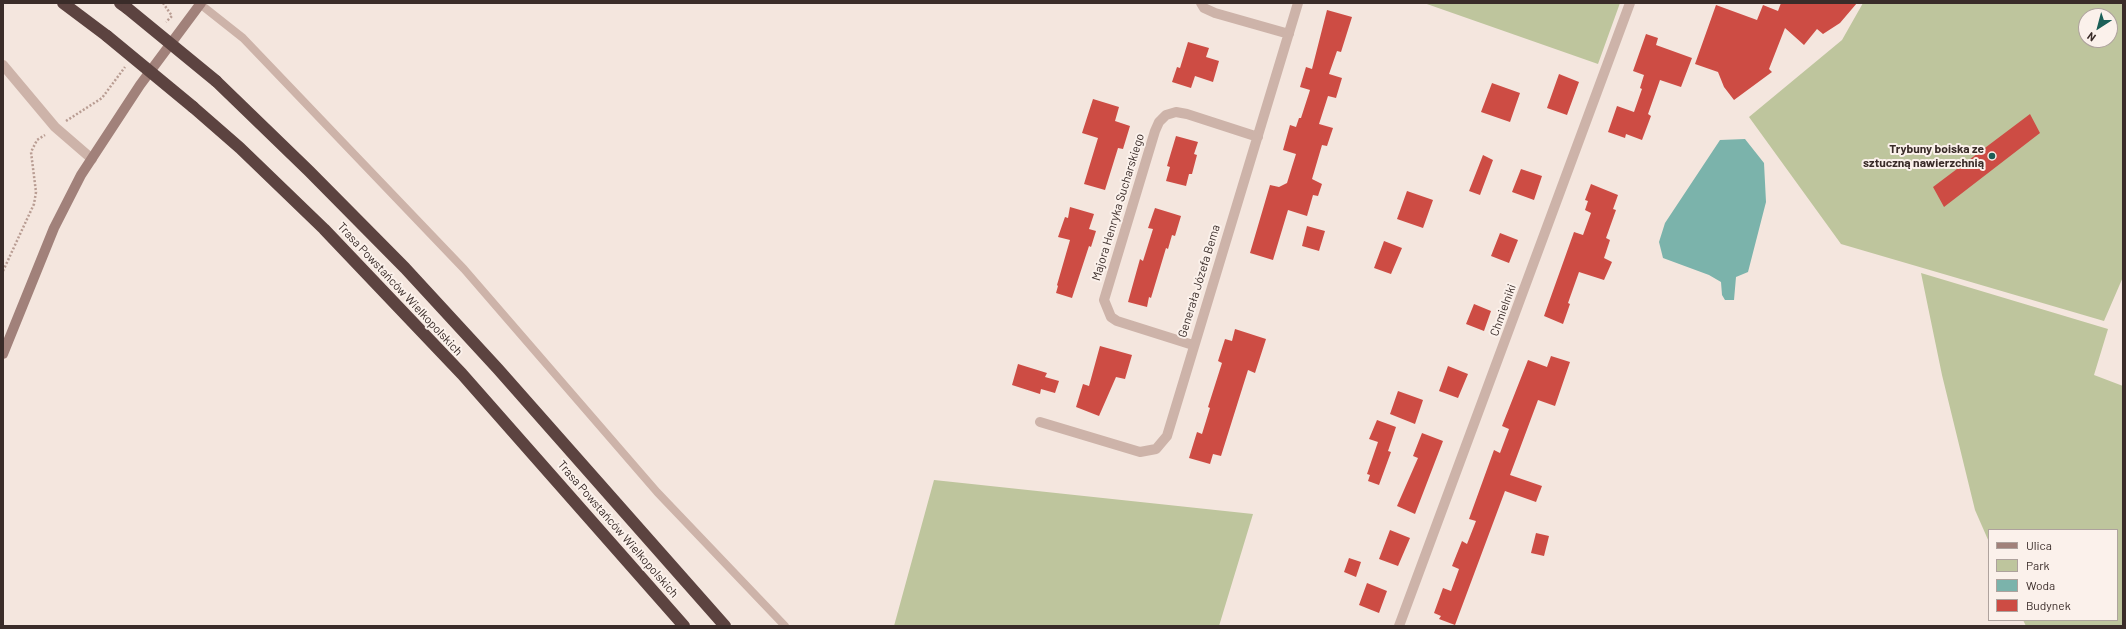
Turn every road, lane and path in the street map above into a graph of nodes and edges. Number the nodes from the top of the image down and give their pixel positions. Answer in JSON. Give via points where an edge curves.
{"nodes":[{"id":1,"x":63,"y":3,"type":"edge"},
{"id":2,"x":200,"y":3,"type":"edge"},
{"id":3,"x":1201,"y":3,"type":"edge"},
{"id":4,"x":1298,"y":3,"type":"edge"},
{"id":5,"x":1630,"y":3,"type":"edge"},
{"id":6,"x":123,"y":5,"type":"edge"},
{"id":7,"x":1289,"y":34,"type":"junction"},
{"id":8,"x":3,"y":65,"type":"edge"},
{"id":9,"x":1258,"y":137,"type":"junction"},
{"id":10,"x":92,"y":159,"type":"junction"},
{"id":11,"x":1193,"y":345,"type":"junction"},
{"id":12,"x":3,"y":354,"type":"edge"},
{"id":13,"x":1040,"y":422,"type":"dead end"},
{"id":14,"x":684,"y":626,"type":"edge"},
{"id":15,"x":725,"y":626,"type":"edge"},
{"id":16,"x":785,"y":626,"type":"edge"},
{"id":17,"x":1399,"y":626,"type":"edge"}],
"edges":[{"from":1,"to":14,"type":"highway","name":"Trasa Powstańców Wielkopolskich","bridge":true,"via":[[193,107],[240,148],[324,229],[430,341]]},
{"from":2,"to":10,"type":"main road","via":[[140,85]]},
{"from":2,"to":16,"type":"lane","via":[[243,38],[464,269],[657,492]]},
{"from":3,"to":7,"type":"street","via":[[1204,8],[1215,13]]},
{"from":4,"to":7,"type":"street","name":"Generała Józefa Bema"},
{"from":5,"to":17,"type":"street","name":"Chmielniki"},
{"from":6,"to":15,"type":"highway","name":"Trasa Powstańców Wielkopolskich","bridge":true,"via":[[216,81],[309,170],[405,268],[498,369]]},
{"from":7,"to":9,"type":"street","name":"Generała Józefa Bema"},
{"from":8,"to":10,"type":"street","via":[[55,127]]},
{"from":9,"to":11,"type":"street","name":"Generała Józefa Bema"},
{"from":9,"to":11,"type":"street","name":"Majora Henryka Sucharskiego","via":[[1176,112],[1166,115],[1155,131],[1104,300],[1110,317],[1117,321]]},
{"from":10,"to":12,"type":"main road","via":[[54,228]]},
{"from":11,"to":13,"type":"street","name":"Generała Józefa Bema","via":[[1166,436],[1156,449],[1140,452]]}]}
